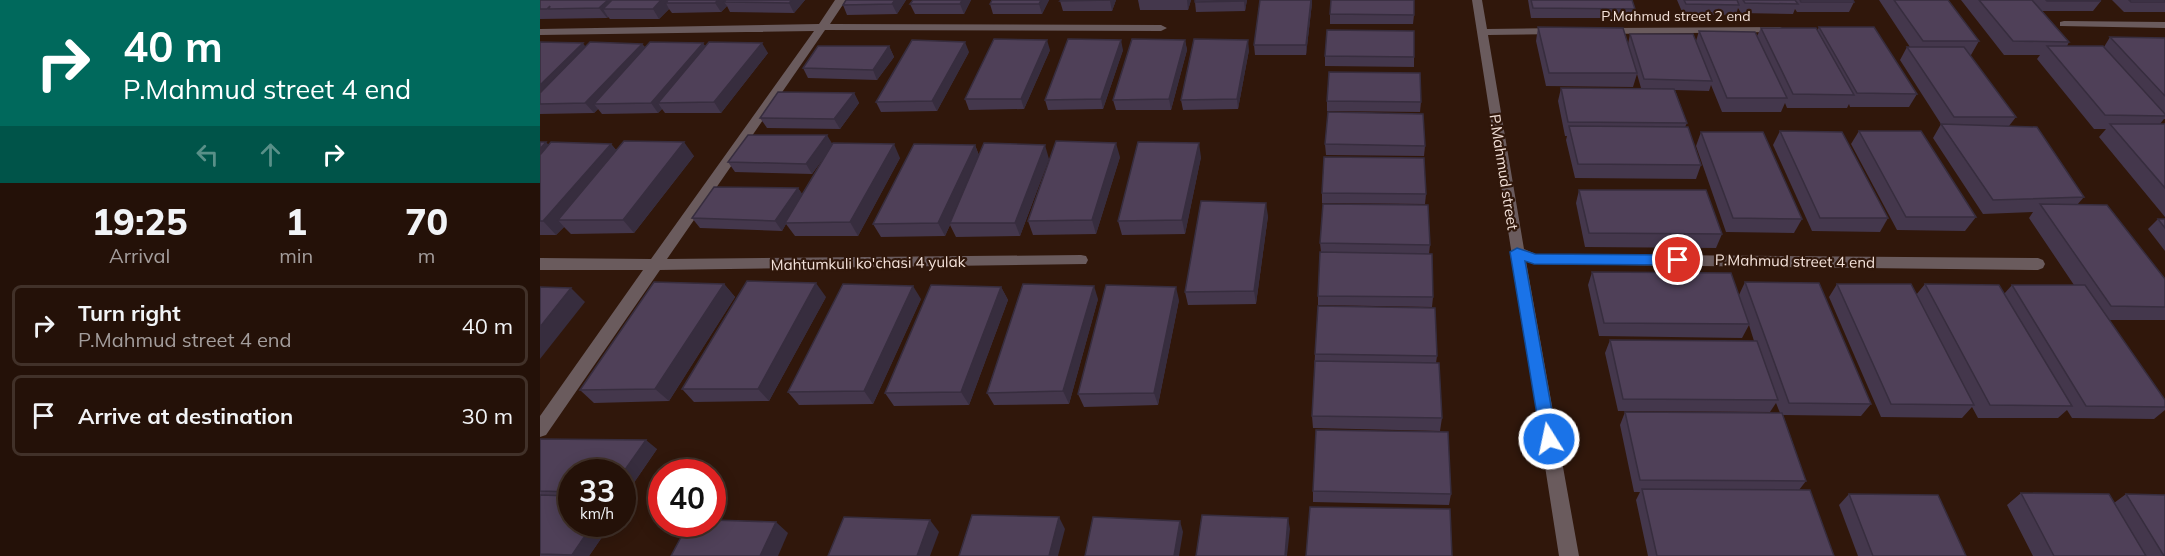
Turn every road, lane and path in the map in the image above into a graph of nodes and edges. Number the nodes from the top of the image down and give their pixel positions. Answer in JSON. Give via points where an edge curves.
{"nodes":[{"id":1,"x":842,"y":0,"type":"edge"},
{"id":2,"x":1477,"y":0,"type":"edge"},
{"id":3,"x":2064,"y":24,"type":"dead end"},
{"id":4,"x":2165,"y":25,"type":"edge"},
{"id":5,"x":824,"y":27,"type":"junction"},
{"id":6,"x":1161,"y":28,"type":"dead end"},
{"id":7,"x":1788,"y":30,"type":"edge"},
{"id":8,"x":540,"y":32,"type":"edge"},
{"id":9,"x":1482,"y":32,"type":"junction"},
{"id":10,"x":1517,"y":252,"type":"junction"},
{"id":11,"x":1081,"y":260,"type":"dead end"},
{"id":12,"x":540,"y":264,"type":"edge"},
{"id":13,"x":2038,"y":264,"type":"dead end"},
{"id":14,"x":656,"y":265,"type":"junction"},
{"id":15,"x":540,"y":430,"type":"edge"},
{"id":16,"x":1569,"y":556,"type":"edge"}],
"edges":[{"from":1,"to":5,"type":"street"},
{"from":2,"to":9,"type":"street","name":"P.Mahmud street"},
{"from":3,"to":4,"type":"street"},
{"from":5,"to":6,"type":"street"},
{"from":5,"to":8,"type":"street"},
{"from":5,"to":14,"type":"street"},
{"from":7,"to":9,"type":"street","name":"P.Mahmud street 2 end"},
{"from":9,"to":10,"type":"street","name":"P.Mahmud street"},
{"from":10,"to":13,"type":"street","name":"P.Mahmud street 4 end","via":[[1534,259]]},
{"from":10,"to":16,"type":"street","name":"P.Mahmud street"},
{"from":11,"to":14,"type":"street","name":"Mahtumkuli ko'chasi 4 yulak"},
{"from":12,"to":14,"type":"street","name":"Mahtumkuli ko'chasi 4 yulak"},
{"from":14,"to":15,"type":"street"}]}
